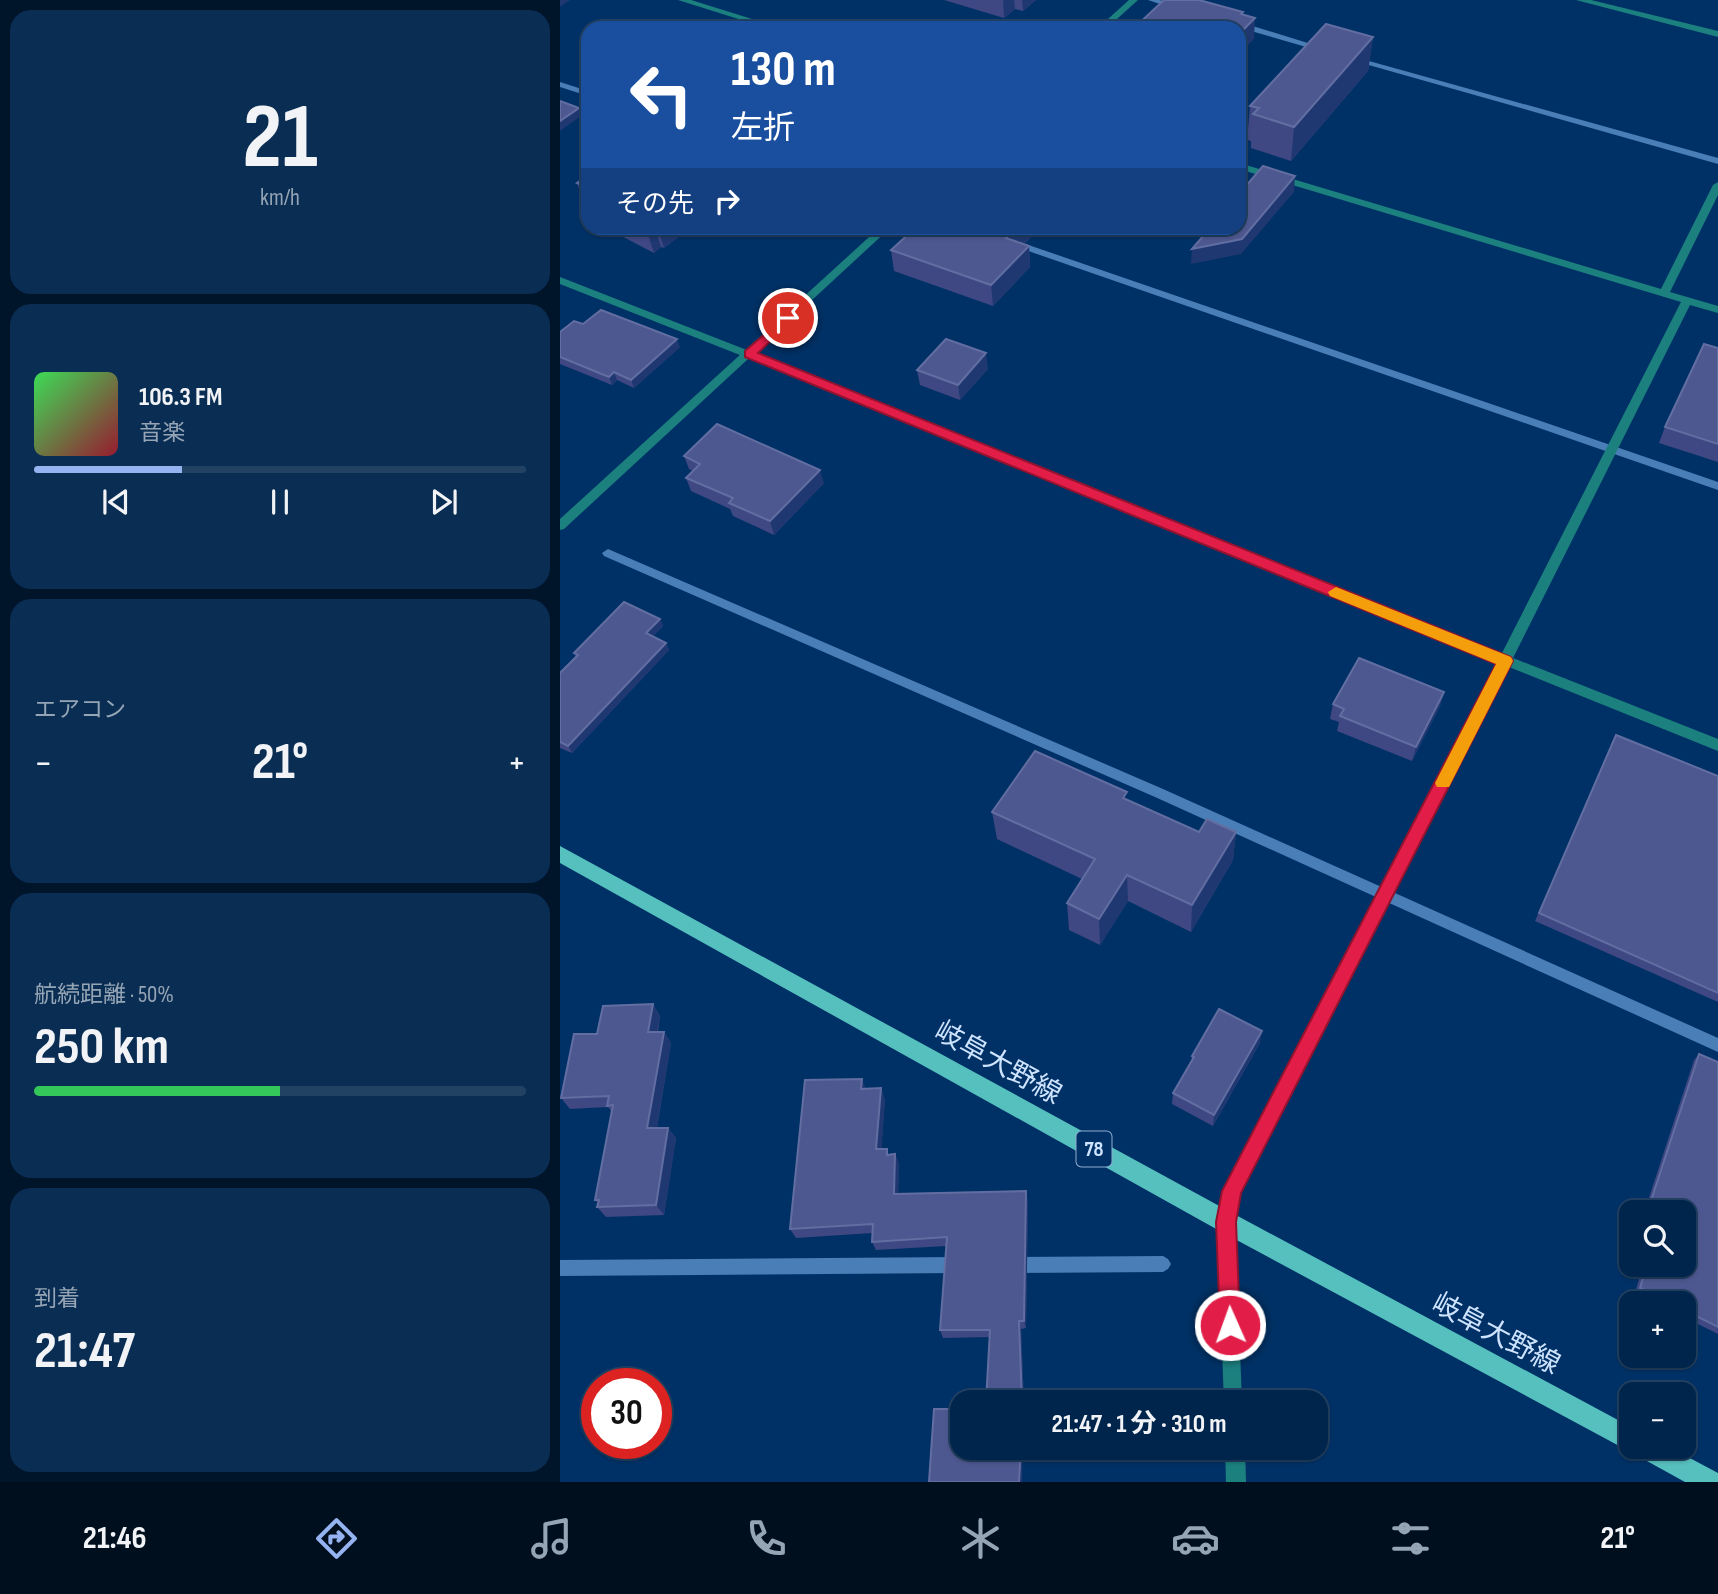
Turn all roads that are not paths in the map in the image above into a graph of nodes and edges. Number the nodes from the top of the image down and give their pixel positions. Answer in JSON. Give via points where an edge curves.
{"nodes":[{"id":1,"x":682,"y":0,"type":"edge"},
{"id":2,"x":1134,"y":0,"type":"edge"},
{"id":3,"x":1580,"y":0,"type":"edge"},
{"id":4,"x":753,"y":21,"type":"edge"},
{"id":5,"x":1110,"y":21,"type":"edge"},
{"id":6,"x":1718,"y":34,"type":"edge"},
{"id":7,"x":1246,"y":168,"type":"edge"},
{"id":8,"x":1718,"y":185,"type":"edge"},
{"id":9,"x":878,"y":235,"type":"edge"},
{"id":10,"x":560,"y":280,"type":"edge"},
{"id":11,"x":1664,"y":293,"type":"junction"},
{"id":12,"x":1687,"y":301,"type":"junction"},
{"id":13,"x":1718,"y":310,"type":"edge"},
{"id":14,"x":750,"y":354,"type":"junction"},
{"id":15,"x":560,"y":526,"type":"edge"},
{"id":16,"x":1506,"y":661,"type":"junction"},
{"id":17,"x":1718,"y":745,"type":"edge"},
{"id":18,"x":560,"y":854,"type":"edge"},
{"id":19,"x":1226,"y":1222,"type":"junction"},
{"id":20,"x":1233,"y":1390,"type":"edge"},
{"id":21,"x":1619,"y":1434,"type":"edge"},
{"id":22,"x":1666,"y":1459,"type":"edge"},
{"id":23,"x":1235,"y":1460,"type":"edge"},
{"id":24,"x":1236,"y":1482,"type":"edge"},
{"id":25,"x":1709,"y":1482,"type":"edge"}],
"edges":[{"from":1,"to":4,"type":"street"},
{"from":2,"to":5,"type":"street"},
{"from":3,"to":6,"type":"street"},
{"from":7,"to":11,"type":"street"},
{"from":8,"to":11,"type":"street"},
{"from":9,"to":14,"type":"street"},
{"from":10,"to":14,"type":"street"},
{"from":11,"to":12,"type":"street"},
{"from":12,"to":13,"type":"street"},
{"from":12,"to":16,"type":"street"},
{"from":14,"to":15,"type":"street"},
{"from":14,"to":16,"type":"street"},
{"from":16,"to":17,"type":"street"},
{"from":16,"to":19,"type":"street","via":[[1231,1191]]},
{"from":18,"to":19,"type":"main road","name":"岐阜大野線","number":"78"},
{"from":19,"to":20,"type":"street"},
{"from":19,"to":21,"type":"main road","name":"岐阜大野線","number":"78"},
{"from":22,"to":25,"type":"main road"},
{"from":23,"to":24,"type":"street"}]}
